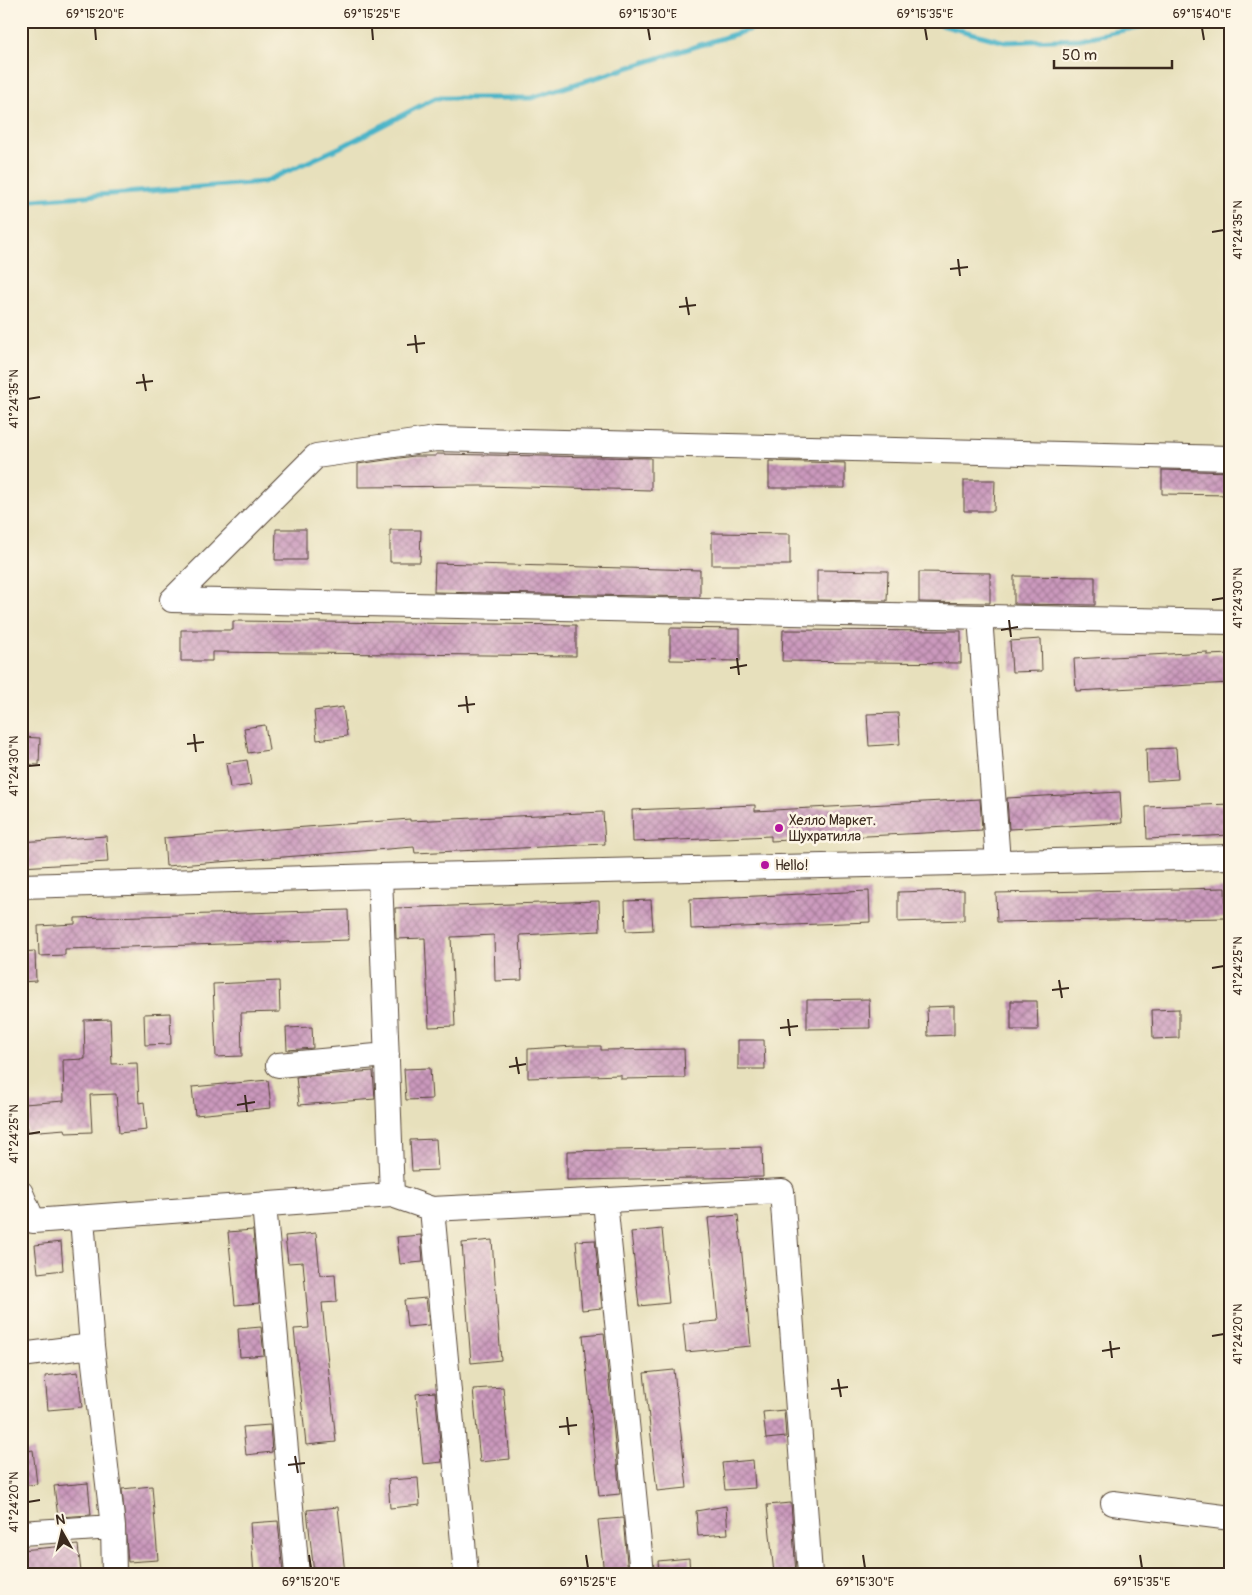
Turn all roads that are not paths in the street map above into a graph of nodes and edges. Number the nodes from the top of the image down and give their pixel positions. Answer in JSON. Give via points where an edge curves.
{"nodes":[{"id":1,"x":1231,"y":458,"type":"edge"},
{"id":2,"x":980,"y":617,"type":"junction"},
{"id":3,"x":1231,"y":622,"type":"edge"},
{"id":4,"x":1231,"y":857,"type":"edge"},
{"id":5,"x":998,"y":862,"type":"junction"},
{"id":6,"x":380,"y":876,"type":"junction"},
{"id":7,"x":21,"y":886,"type":"edge"},
{"id":8,"x":386,"y":1055,"type":"junction"},
{"id":9,"x":278,"y":1065,"type":"dead end"},
{"id":10,"x":21,"y":1193,"type":"edge"},
{"id":11,"x":392,"y":1195,"type":"junction"},
{"id":12,"x":605,"y":1201,"type":"junction"},
{"id":13,"x":264,"y":1204,"type":"junction"},
{"id":14,"x":432,"y":1209,"type":"junction"},
{"id":15,"x":82,"y":1218,"type":"junction"},
{"id":16,"x":92,"y":1346,"type":"junction"},
{"id":17,"x":21,"y":1355,"type":"edge"},
{"id":18,"x":1113,"y":1503,"type":"dead end"},
{"id":19,"x":1231,"y":1518,"type":"edge"},
{"id":20,"x":113,"y":1527,"type":"junction"},
{"id":21,"x":21,"y":1533,"type":"edge"},
{"id":22,"x":114,"y":1574,"type":"edge"},
{"id":23,"x":297,"y":1574,"type":"edge"},
{"id":24,"x":466,"y":1574,"type":"edge"},
{"id":25,"x":642,"y":1574,"type":"edge"},
{"id":26,"x":810,"y":1574,"type":"edge"}],
"edges":[{"from":1,"to":2,"type":"street","via":[[436,439],[316,456],[172,600]]},
{"from":2,"to":3,"type":"street"},
{"from":2,"to":5,"type":"street"},
{"from":4,"to":5,"type":"street"},
{"from":5,"to":6,"type":"street"},
{"from":6,"to":7,"type":"street"},
{"from":6,"to":8,"type":"street"},
{"from":8,"to":9,"type":"street"},
{"from":8,"to":11,"type":"street"},
{"from":10,"to":15,"type":"street","via":[[33,1222]]},
{"from":11,"to":13,"type":"street"},
{"from":11,"to":14,"type":"street"},
{"from":12,"to":14,"type":"street"},
{"from":12,"to":25,"type":"street"},
{"from":12,"to":26,"type":"street","via":[[782,1191]]},
{"from":13,"to":15,"type":"street"},
{"from":13,"to":23,"type":"street"},
{"from":14,"to":24,"type":"street"},
{"from":15,"to":16,"type":"street"},
{"from":16,"to":17,"type":"street"},
{"from":16,"to":20,"type":"street"},
{"from":18,"to":19,"type":"street"},
{"from":20,"to":21,"type":"street"},
{"from":20,"to":22,"type":"street"}]}
